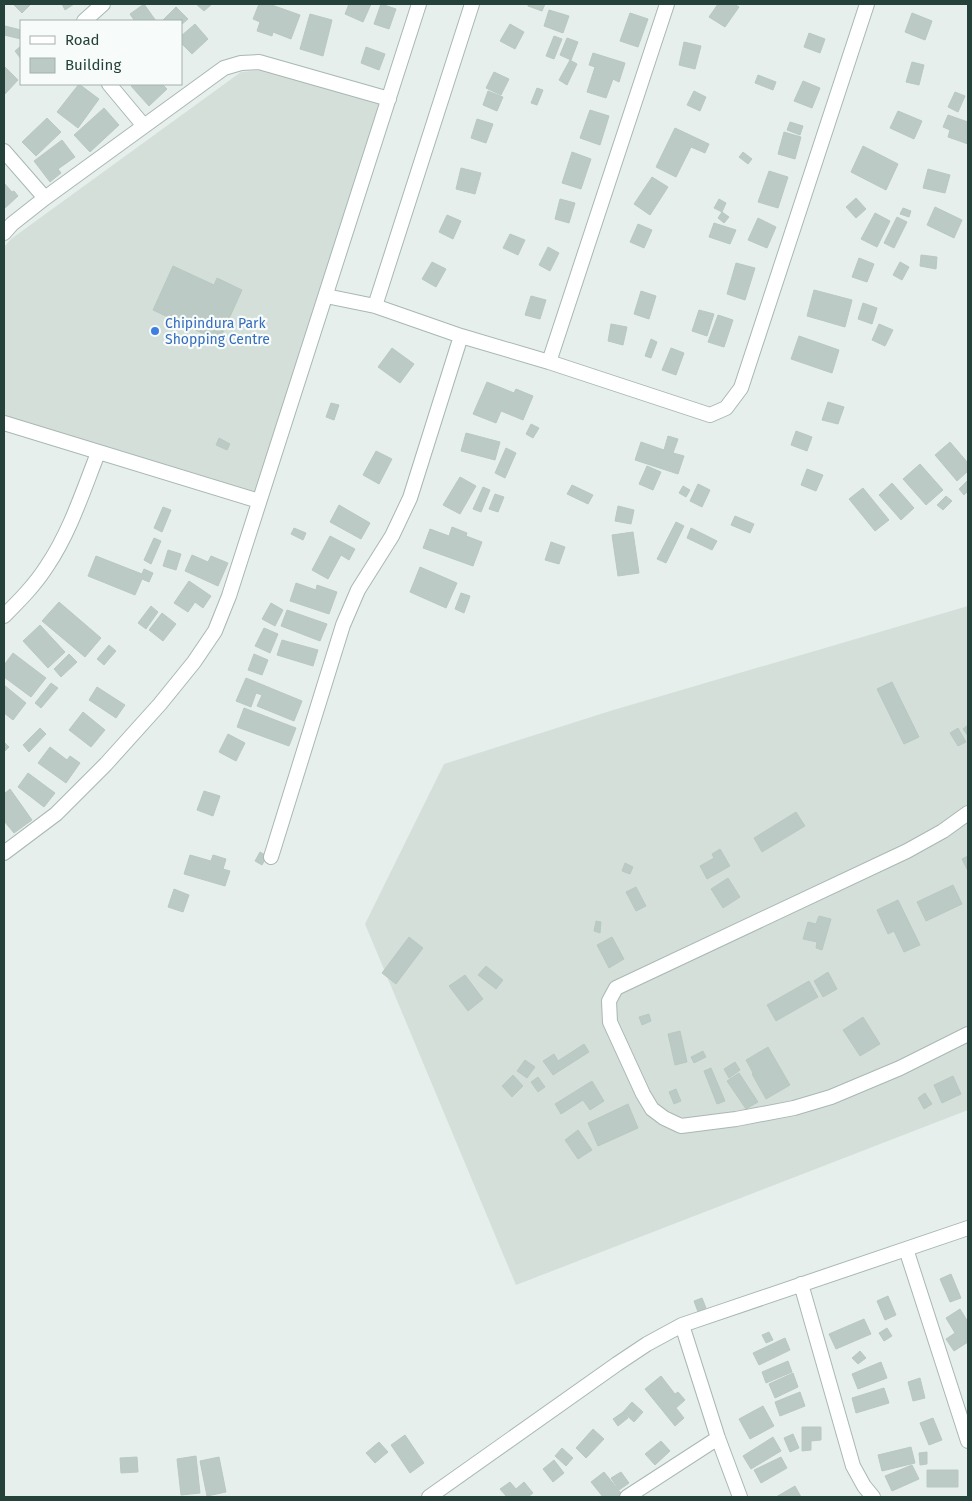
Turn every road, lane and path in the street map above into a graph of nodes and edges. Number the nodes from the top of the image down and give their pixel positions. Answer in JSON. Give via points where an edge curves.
{"nodes":[{"id":1,"x":103,"y":4,"type":"edge"},
{"id":2,"x":419,"y":4,"type":"edge"},
{"id":3,"x":472,"y":4,"type":"edge"},
{"id":4,"x":667,"y":4,"type":"edge"},
{"id":5,"x":868,"y":4,"type":"edge"},
{"id":6,"x":85,"y":20,"type":"edge"},
{"id":7,"x":110,"y":85,"type":"edge"},
{"id":8,"x":389,"y":99,"type":"junction"},
{"id":9,"x":144,"y":126,"type":"junction"},
{"id":10,"x":4,"y":151,"type":"edge"},
{"id":11,"x":45,"y":198,"type":"junction"},
{"id":12,"x":4,"y":233,"type":"edge"},
{"id":13,"x":326,"y":296,"type":"junction"},
{"id":14,"x":375,"y":306,"type":"junction"},
{"id":15,"x":461,"y":336,"type":"junction"},
{"id":16,"x":549,"y":362,"type":"junction"},
{"id":17,"x":4,"y":423,"type":"edge"},
{"id":18,"x":98,"y":453,"type":"junction"},
{"id":19,"x":259,"y":501,"type":"junction"},
{"id":20,"x":4,"y":616,"type":"edge"},
{"id":21,"x":968,"y":813,"type":"edge"},
{"id":22,"x":4,"y":853,"type":"edge"},
{"id":23,"x":271,"y":857,"type":"dead end"},
{"id":24,"x":968,"y":1034,"type":"edge"},
{"id":25,"x":968,"y":1228,"type":"edge"},
{"id":26,"x":906,"y":1249,"type":"junction"},
{"id":27,"x":801,"y":1284,"type":"junction"},
{"id":28,"x":682,"y":1325,"type":"junction"},
{"id":29,"x":718,"y":1438,"type":"junction"},
{"id":30,"x":968,"y":1441,"type":"edge"},
{"id":31,"x":429,"y":1497,"type":"edge"},
{"id":32,"x":627,"y":1497,"type":"edge"},
{"id":33,"x":740,"y":1497,"type":"edge"},
{"id":34,"x":873,"y":1497,"type":"edge"}],
"edges":[{"from":1,"to":6,"type":"street"},
{"from":2,"to":8,"type":"street"},
{"from":3,"to":14,"type":"street"},
{"from":4,"to":16,"type":"street"},
{"from":5,"to":16,"type":"street","via":[[741,388],[726,408],[710,415]]},
{"from":7,"to":9,"type":"street"},
{"from":8,"to":9,"type":"street","via":[[259,62],[241,63],[224,68]]},
{"from":8,"to":13,"type":"street"},
{"from":9,"to":11,"type":"street"},
{"from":10,"to":11,"type":"street"},
{"from":11,"to":12,"type":"street"},
{"from":13,"to":14,"type":"street"},
{"from":13,"to":19,"type":"street"},
{"from":14,"to":15,"type":"street"},
{"from":15,"to":16,"type":"street"},
{"from":15,"to":23,"type":"street","via":[[410,498],[342,625]]},
{"from":17,"to":18,"type":"street"},
{"from":18,"to":19,"type":"street"},
{"from":18,"to":20,"type":"street","via":[[67,530],[47,567]]},
{"from":19,"to":22,"type":"street","via":[[215,631],[194,662],[106,764],[56,814]]},
{"from":21,"to":24,"type":"street","via":[[907,850],[616,988],[609,1002],[610,1022],[643,1094],[652,1109],[681,1126],[794,1108],[831,1097]]},
{"from":25,"to":26,"type":"street"},
{"from":26,"to":27,"type":"street"},
{"from":26,"to":30,"type":"street"},
{"from":27,"to":28,"type":"street"},
{"from":27,"to":34,"type":"street","via":[[854,1466]]},
{"from":28,"to":29,"type":"street"},
{"from":28,"to":31,"type":"street","via":[[617,1364]]},
{"from":29,"to":32,"type":"street"},
{"from":29,"to":33,"type":"street"}]}
